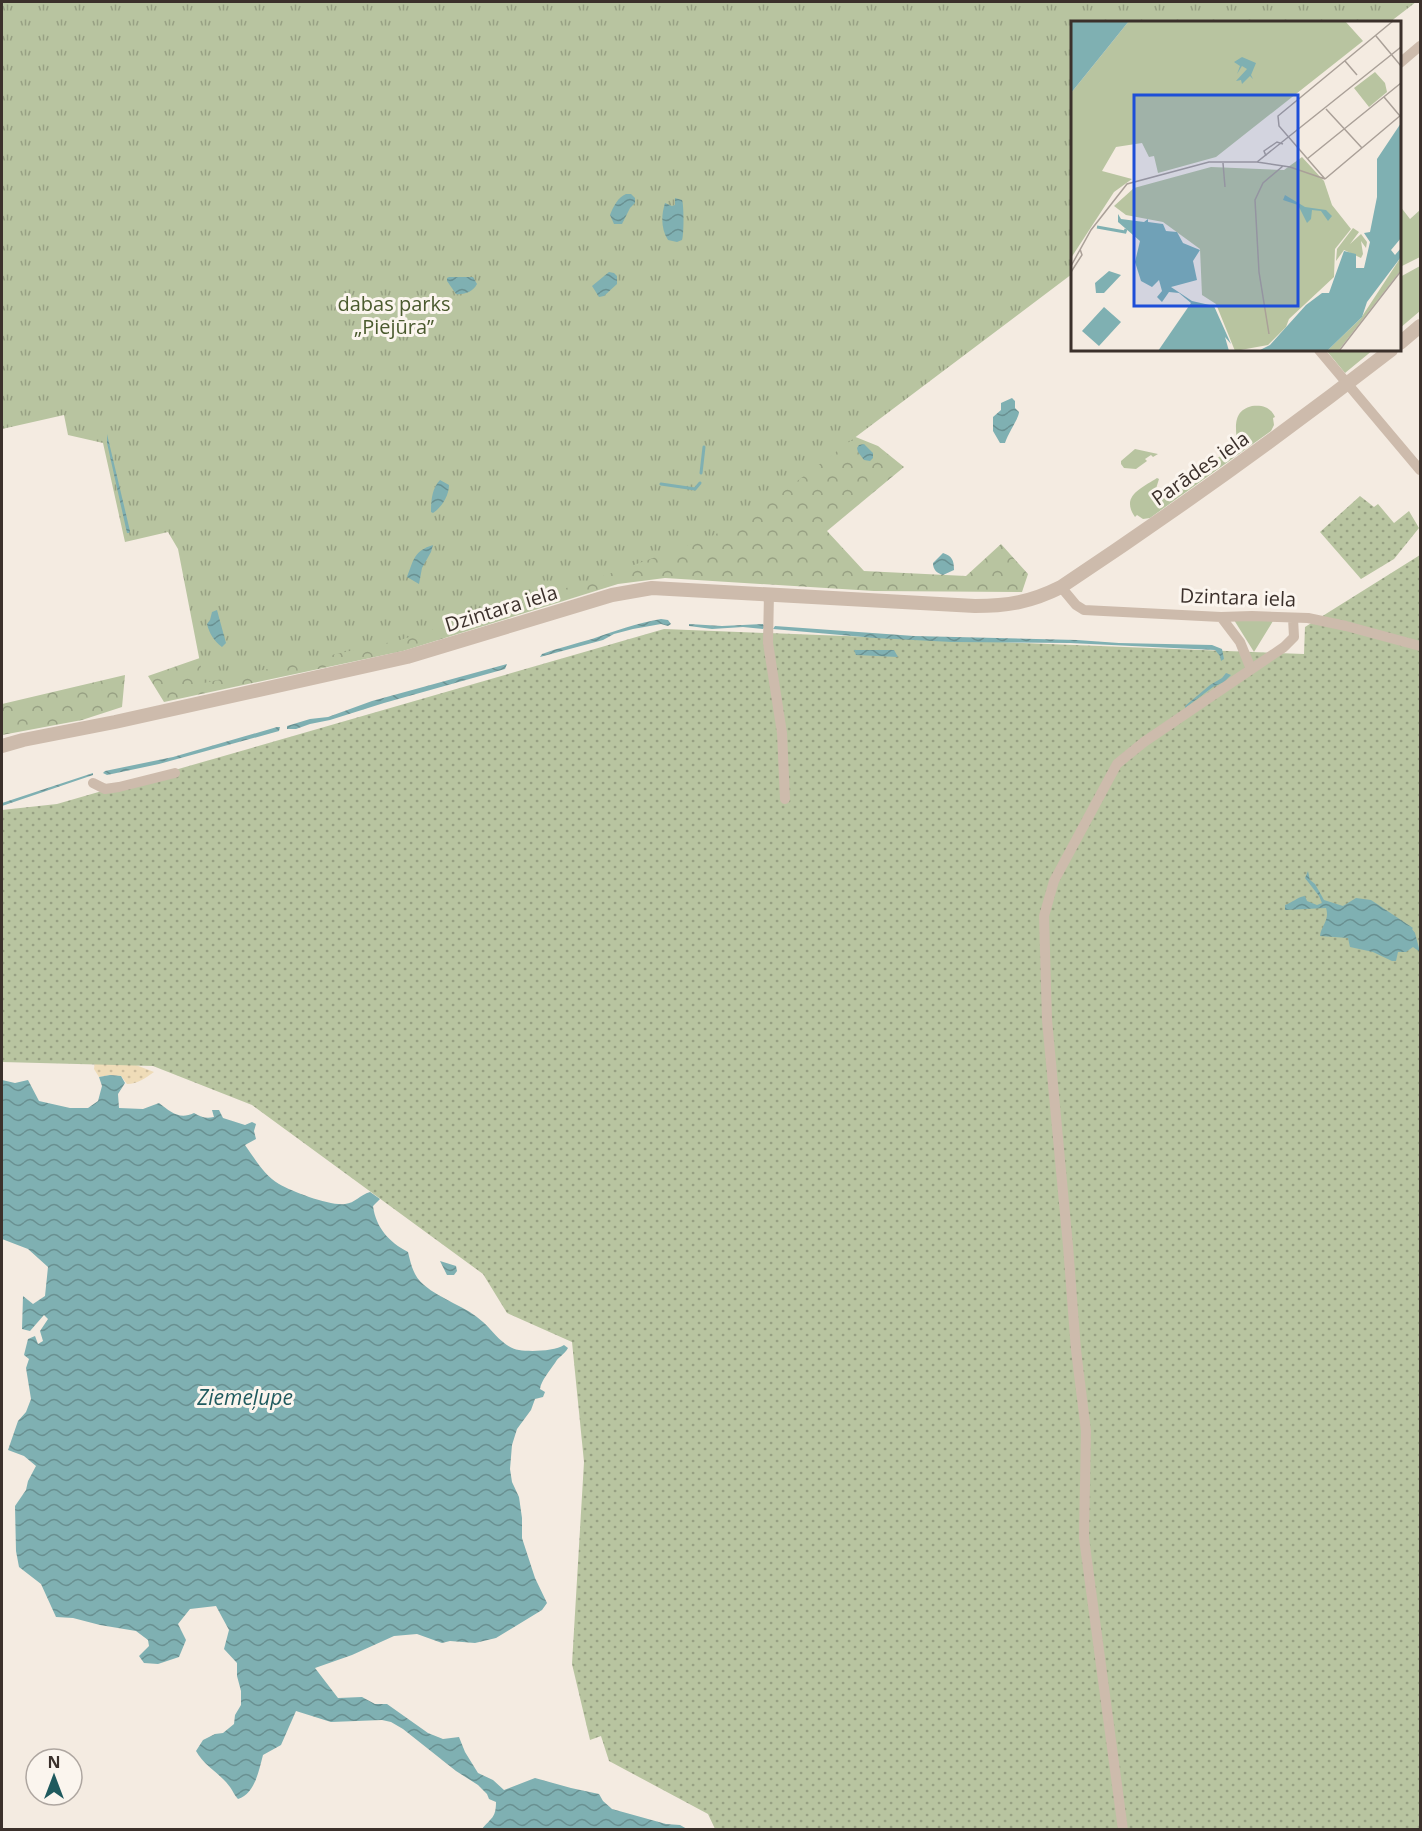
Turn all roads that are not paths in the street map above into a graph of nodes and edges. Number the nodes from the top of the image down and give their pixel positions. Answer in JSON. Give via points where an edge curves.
{"nodes":[{"id":1,"x":1420,"y":46,"type":"edge"},
{"id":2,"x":1401,"y":62,"type":"edge"},
{"id":3,"x":1420,"y":326,"type":"edge"},
{"id":4,"x":1401,"y":342,"type":"edge"},
{"id":5,"x":1320,"y":351,"type":"edge"},
{"id":6,"x":1390,"y":351,"type":"edge"},
{"id":7,"x":1348,"y":384,"type":"junction"},
{"id":8,"x":1420,"y":470,"type":"edge"},
{"id":9,"x":1061,"y":587,"type":"junction"},
{"id":10,"x":770,"y":593,"type":"junction"},
{"id":11,"x":1021,"y":603,"type":"joint"},
{"id":12,"x":1221,"y":617,"type":"junction"},
{"id":13,"x":1293,"y":618,"type":"junction"},
{"id":14,"x":1420,"y":646,"type":"edge"},
{"id":15,"x":1251,"y":669,"type":"junction"},
{"id":16,"x":2,"y":746,"type":"edge"},
{"id":17,"x":175,"y":772,"type":"dead end"},
{"id":18,"x":93,"y":783,"type":"dead end"},
{"id":19,"x":785,"y":799,"type":"dead end"},
{"id":20,"x":1123,"y":1830,"type":"edge"}],
"edges":[{"from":1,"to":2,"type":"street"},
{"from":3,"to":4,"type":"street"},
{"from":5,"to":7,"type":"street"},
{"from":6,"to":7,"type":"street","name":"Parādes iela"},
{"from":7,"to":8,"type":"street"},
{"from":7,"to":9,"type":"street","name":"Parādes iela"},
{"from":9,"to":11,"type":"street","name":"Parādes iela"},
{"from":9,"to":12,"type":"street","name":"Dzintara iela","via":[[1084,610]]},
{"from":10,"to":11,"type":"street","name":"Dzintara iela","via":[[975,606]]},
{"from":10,"to":16,"type":"street","name":"Dzintara iela","via":[[652,588],[612,595],[407,657]]},
{"from":10,"to":19,"type":"street","via":[[768,643],[782,733]]},
{"from":12,"to":13,"type":"street","name":"Dzintara iela"},
{"from":12,"to":15,"type":"street","via":[[1240,642]]},
{"from":13,"to":14,"type":"street","name":"Dzintara iela","via":[[1346,626]]},
{"from":13,"to":15,"type":"street","via":[[1294,637]]},
{"from":15,"to":20,"type":"street","via":[[1117,764],[1054,881],[1044,916],[1047,1020],[1086,1431],[1084,1538]]},
{"from":17,"to":18,"type":"street","via":[[105,789]]}]}
